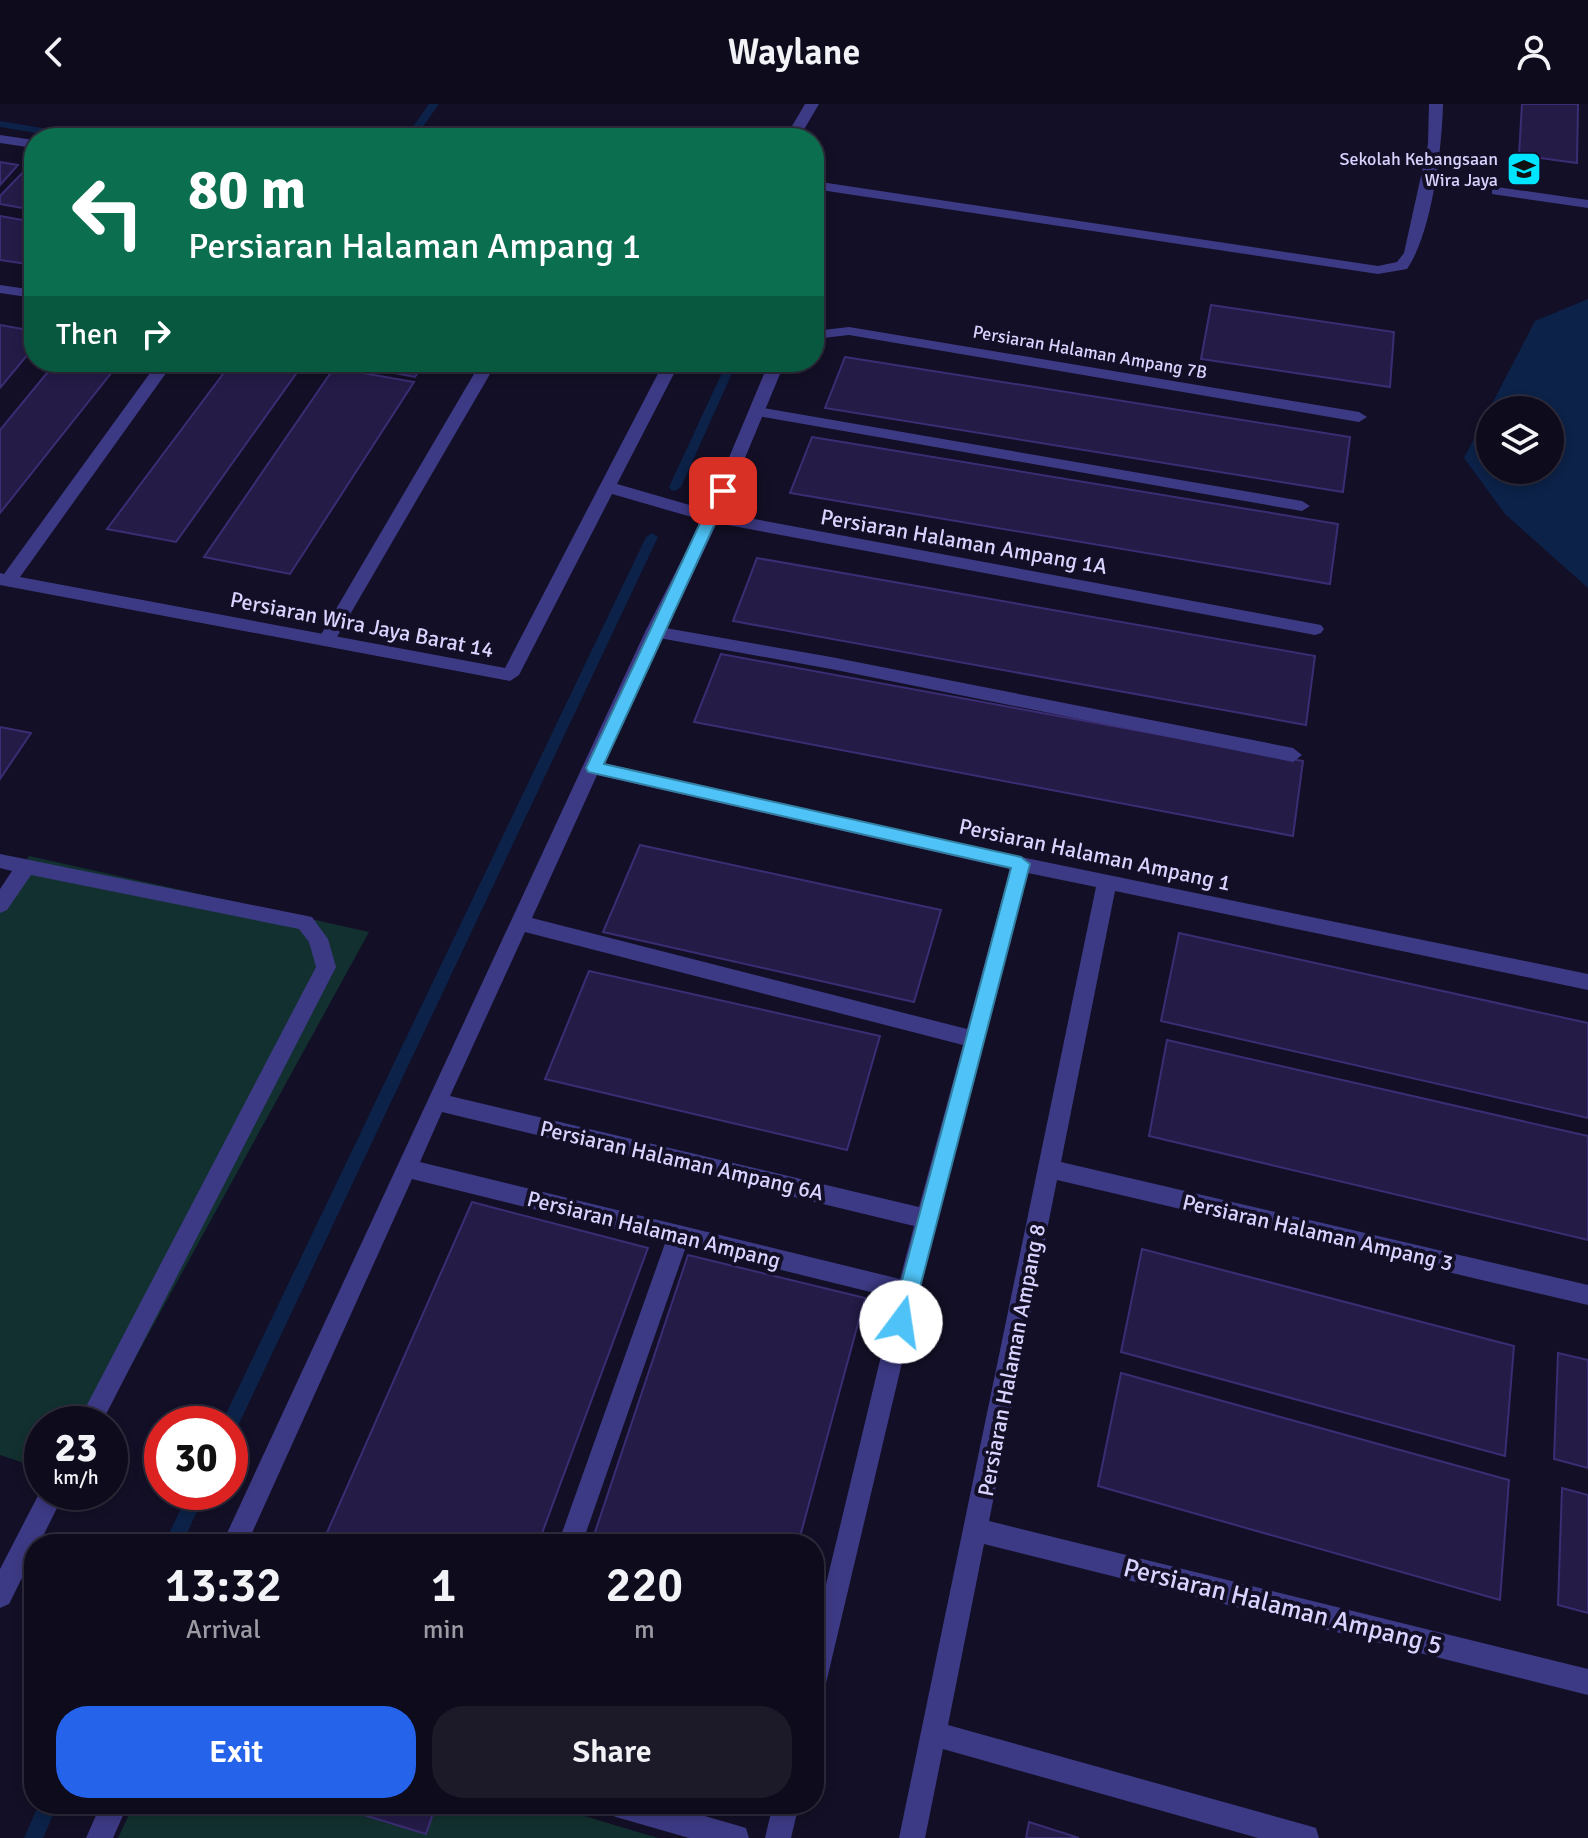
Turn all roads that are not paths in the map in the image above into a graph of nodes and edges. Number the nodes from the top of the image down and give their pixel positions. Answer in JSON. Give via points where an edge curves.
{"nodes":[{"id":1,"x":812,"y":104,"type":"edge"},
{"id":2,"x":1436,"y":104,"type":"edge"},
{"id":3,"x":798,"y":128,"type":"edge"},
{"id":4,"x":0,"y":139,"type":"edge"},
{"id":5,"x":24,"y":143,"type":"edge"},
{"id":6,"x":824,"y":187,"type":"edge"},
{"id":7,"x":1497,"y":191,"type":"dead end"},
{"id":8,"x":1588,"y":204,"type":"edge"},
{"id":9,"x":0,"y":289,"type":"edge"},
{"id":10,"x":24,"y":293,"type":"edge"},
{"id":11,"x":824,"y":334,"type":"edge"},
{"id":12,"x":159,"y":372,"type":"edge"},
{"id":13,"x":483,"y":372,"type":"edge"},
{"id":14,"x":667,"y":372,"type":"edge"},
{"id":15,"x":773,"y":372,"type":"edge"},
{"id":16,"x":757,"y":412,"type":"junction"},
{"id":17,"x":1359,"y":417,"type":"dead end"},
{"id":18,"x":607,"y":487,"type":"junction"},
{"id":19,"x":1302,"y":506,"type":"dead end"},
{"id":20,"x":712,"y":517,"type":"junction"},
{"id":21,"x":5,"y":579,"type":"edge"},
{"id":22,"x":1315,"y":629,"type":"dead end"},
{"id":23,"x":654,"y":632,"type":"junction"},
{"id":24,"x":328,"y":638,"type":"junction"},
{"id":25,"x":1293,"y":755,"type":"dead end"},
{"id":26,"x":594,"y":768,"type":"junction"},
{"id":27,"x":0,"y":861,"type":"edge"},
{"id":28,"x":1021,"y":864,"type":"junction"},
{"id":29,"x":26,"y":866,"type":"junction"},
{"id":30,"x":1107,"y":882,"type":"junction"},
{"id":31,"x":0,"y":905,"type":"edge"},
{"id":32,"x":521,"y":923,"type":"junction"},
{"id":33,"x":1588,"y":982,"type":"edge"},
{"id":34,"x":974,"y":1039,"type":"junction"},
{"id":35,"x":436,"y":1102,"type":"junction"},
{"id":36,"x":406,"y":1168,"type":"junction"},
{"id":37,"x":1049,"y":1169,"type":"junction"},
{"id":38,"x":927,"y":1219,"type":"junction"},
{"id":39,"x":679,"y":1235,"type":"junction"},
{"id":40,"x":908,"y":1291,"type":"junction"},
{"id":41,"x":1588,"y":1295,"type":"edge"},
{"id":42,"x":98,"y":1406,"type":"edge"},
{"id":43,"x":44,"y":1510,"type":"edge"},
{"id":44,"x":977,"y":1530,"type":"junction"},
{"id":45,"x":31,"y":1534,"type":"edge"},
{"id":46,"x":239,"y":1534,"type":"edge"},
{"id":47,"x":574,"y":1534,"type":"edge"},
{"id":48,"x":24,"y":1548,"type":"edge"},
{"id":49,"x":0,"y":1595,"type":"edge"},
{"id":50,"x":824,"y":1645,"type":"edge"},
{"id":51,"x":1588,"y":1682,"type":"edge"},
{"id":52,"x":935,"y":1734,"type":"junction"},
{"id":53,"x":110,"y":1814,"type":"edge"},
{"id":54,"x":651,"y":1814,"type":"edge"},
{"id":55,"x":784,"y":1814,"type":"edge"},
{"id":56,"x":99,"y":1838,"type":"edge"},
{"id":57,"x":736,"y":1838,"type":"edge"},
{"id":58,"x":778,"y":1838,"type":"edge"},
{"id":59,"x":912,"y":1838,"type":"edge"},
{"id":60,"x":1306,"y":1838,"type":"edge"}],
"edges":[{"from":1,"to":3,"type":"street"},
{"from":2,"to":6,"type":"street","via":[[1435,144],[1411,253],[1402,266],[1378,270]]},
{"from":4,"to":5,"type":"street"},
{"from":7,"to":8,"type":"street"},
{"from":9,"to":10,"type":"street"},
{"from":11,"to":17,"type":"street","name":"Persiaran Halaman Ampang 7B","via":[[849,331]]},
{"from":12,"to":21,"type":"street"},
{"from":13,"to":24,"type":"street"},
{"from":14,"to":18,"type":"street","name":"Persiaran Wira Jaya Barat 14"},
{"from":15,"to":16,"type":"street"},
{"from":16,"to":19,"type":"street"},
{"from":16,"to":20,"type":"street"},
{"from":18,"to":20,"type":"street","name":"Persiaran Halaman Ampang 1A"},
{"from":18,"to":24,"type":"street","name":"Persiaran Wira Jaya Barat 14","via":[[510,675]]},
{"from":20,"to":22,"type":"street","name":"Persiaran Halaman Ampang 1A"},
{"from":20,"to":23,"type":"street"},
{"from":21,"to":24,"type":"street","name":"Persiaran Wira Jaya Barat 14"},
{"from":23,"to":25,"type":"street"},
{"from":23,"to":26,"type":"street"},
{"from":26,"to":28,"type":"street","name":"Persiaran Halaman Ampang 1"},
{"from":26,"to":32,"type":"street"},
{"from":27,"to":29,"type":"street"},
{"from":28,"to":30,"type":"street","name":"Persiaran Halaman Ampang 1"},
{"from":28,"to":34,"type":"street"},
{"from":29,"to":31,"type":"street"},
{"from":29,"to":42,"type":"street","via":[[305,922],[318,939],[326,967]]},
{"from":30,"to":33,"type":"street","name":"Persiaran Halaman Ampang 1"},
{"from":30,"to":37,"type":"street","name":"Persiaran Halaman Ampang 8"},
{"from":32,"to":34,"type":"street"},
{"from":32,"to":35,"type":"street"},
{"from":34,"to":38,"type":"street"},
{"from":35,"to":36,"type":"street"},
{"from":35,"to":38,"type":"street","name":"Persiaran Halaman Ampang 6A"},
{"from":36,"to":39,"type":"street","name":"Persiaran Halaman Ampang"},
{"from":36,"to":46,"type":"street"},
{"from":37,"to":41,"type":"street","name":"Persiaran Halaman Ampang 3"},
{"from":37,"to":44,"type":"street","name":"Persiaran Halaman Ampang 8"},
{"from":38,"to":40,"type":"street"},
{"from":39,"to":40,"type":"street","name":"Persiaran Halaman Ampang"},
{"from":39,"to":47,"type":"street"},
{"from":40,"to":50,"type":"street"},
{"from":43,"to":45,"type":"street"},
{"from":44,"to":51,"type":"street","name":"Persiaran Halaman Ampang 5"},
{"from":44,"to":52,"type":"street","name":"Persiaran Halaman Ampang 8"},
{"from":48,"to":49,"type":"street"},
{"from":52,"to":59,"type":"street","name":"Persiaran Halaman Ampang 8"},
{"from":52,"to":60,"type":"street"},
{"from":53,"to":56,"type":"street"},
{"from":54,"to":57,"type":"street"},
{"from":55,"to":58,"type":"street"}]}
